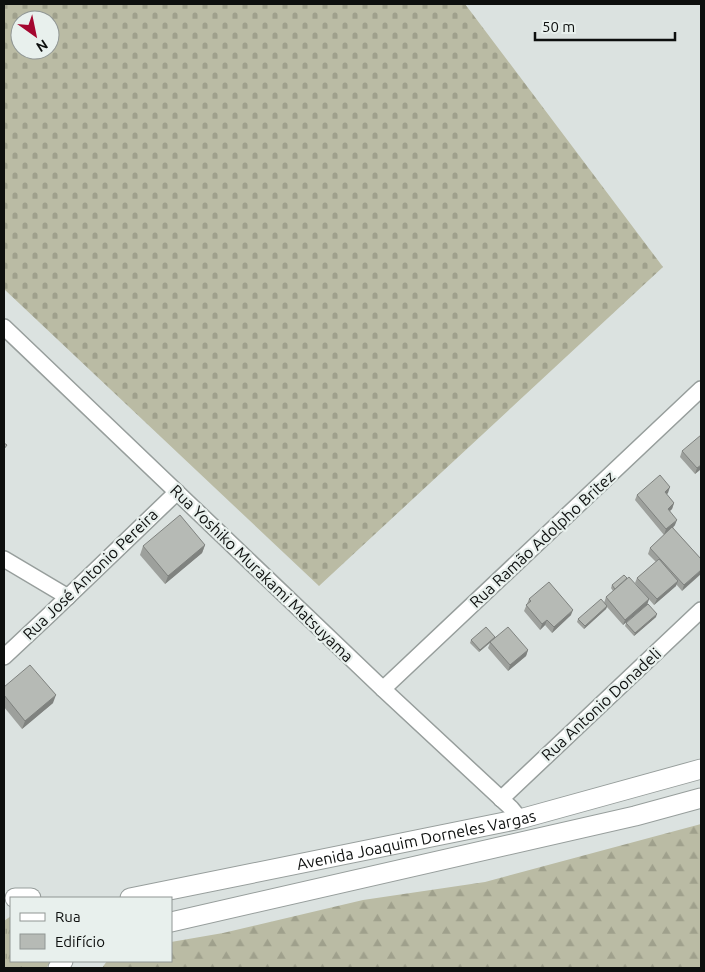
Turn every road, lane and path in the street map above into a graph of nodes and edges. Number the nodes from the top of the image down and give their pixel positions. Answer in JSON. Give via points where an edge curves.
{"nodes":[{"id":1,"x":4,"y":327,"type":"edge"},
{"id":2,"x":701,"y":389,"type":"edge"},
{"id":3,"x":177,"y":492,"type":"junction"},
{"id":4,"x":4,"y":559,"type":"edge"},
{"id":5,"x":68,"y":597,"type":"junction"},
{"id":6,"x":701,"y":610,"type":"edge"},
{"id":7,"x":4,"y":657,"type":"edge"},
{"id":8,"x":383,"y":689,"type":"junction"},
{"id":9,"x":701,"y":769,"type":"edge"},
{"id":10,"x":701,"y":798,"type":"edge"},
{"id":11,"x":501,"y":799,"type":"junction"},
{"id":12,"x":520,"y":819,"type":"junction"},
{"id":13,"x":135,"y":897,"type":"edge"},
{"id":14,"x":172,"y":922,"type":"edge"}],
"edges":[{"from":1,"to":3,"type":"street","name":"Rua Yoshiko Murakami Matsuyama"},
{"from":2,"to":8,"type":"street","name":"Rua Ramão Adolpho Britez"},
{"from":3,"to":5,"type":"street","name":"Rua José Antonio Pereira"},
{"from":3,"to":8,"type":"street","name":"Rua Yoshiko Murakami Matsuyama"},
{"from":4,"to":5,"type":"street"},
{"from":5,"to":7,"type":"street","name":"Rua José Antonio Pereira"},
{"from":6,"to":11,"type":"street","name":"Rua Antonio Donadeli"},
{"from":8,"to":11,"type":"street","name":"Rua Yoshiko Murakami Matsuyama"},
{"from":9,"to":12,"type":"street","name":"Avenida Joaquim Dorneles Vargas"},
{"from":10,"to":14,"type":"street","name":"Avenida Joaquim Dorneles Vargas"},
{"from":11,"to":12,"type":"street","name":"Rua Yoshiko Murakami Matsuyama"},
{"from":12,"to":13,"type":"street","name":"Avenida Joaquim Dorneles Vargas"}]}
